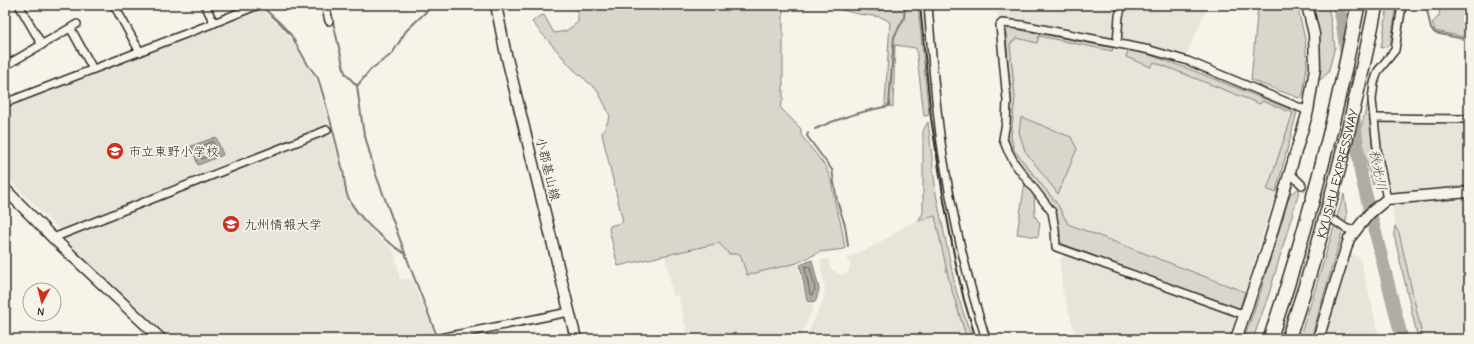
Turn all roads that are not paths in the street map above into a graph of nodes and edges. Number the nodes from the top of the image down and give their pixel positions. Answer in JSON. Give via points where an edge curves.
{"nodes":[{"id":1,"x":20,"y":5,"type":"edge"},
{"id":2,"x":114,"y":5,"type":"edge"},
{"id":3,"x":205,"y":5,"type":"edge"},
{"id":4,"x":258,"y":5,"type":"edge"},
{"id":5,"x":325,"y":5,"type":"edge"},
{"id":6,"x":496,"y":5,"type":"edge"},
{"id":7,"x":928,"y":5,"type":"edge"},
{"id":8,"x":1122,"y":5,"type":"edge"},
{"id":9,"x":1306,"y":5,"type":"edge"},
{"id":10,"x":1358,"y":5,"type":"edge"},
{"id":11,"x":1376,"y":5,"type":"edge"},
{"id":12,"x":1402,"y":5,"type":"edge"},
{"id":13,"x":329,"y":21,"type":"dead end"},
{"id":14,"x":214,"y":23,"type":"junction"},
{"id":15,"x":1117,"y":43,"type":"junction"},
{"id":16,"x":42,"y":45,"type":"junction"},
{"id":17,"x":140,"y":52,"type":"junction"},
{"id":18,"x":5,"y":66,"type":"edge"},
{"id":19,"x":93,"y":70,"type":"junction"},
{"id":20,"x":5,"y":103,"type":"edge"},
{"id":21,"x":1308,"y":111,"type":"junction"},
{"id":22,"x":1374,"y":118,"type":"junction"},
{"id":23,"x":1469,"y":119,"type":"edge"},
{"id":24,"x":328,"y":130,"type":"dead end"},
{"id":25,"x":1290,"y":173,"type":"junction"},
{"id":26,"x":1302,"y":185,"type":"tunnel mouth"},
{"id":27,"x":5,"y":189,"type":"edge"},
{"id":28,"x":1469,"y":192,"type":"edge"},
{"id":29,"x":1385,"y":201,"type":"junction"},
{"id":30,"x":1335,"y":221,"type":"tunnel mouth"},
{"id":31,"x":1356,"y":230,"type":"junction"},
{"id":32,"x":53,"y":238,"type":"junction"},
{"id":33,"x":569,"y":312,"type":"junction"},
{"id":34,"x":1244,"y":315,"type":"junction"},
{"id":35,"x":161,"y":339,"type":"edge"},
{"id":36,"x":434,"y":339,"type":"edge"},
{"id":37,"x":576,"y":339,"type":"edge"},
{"id":38,"x":986,"y":339,"type":"edge"},
{"id":39,"x":1236,"y":339,"type":"edge"},
{"id":40,"x":1270,"y":339,"type":"edge"},
{"id":41,"x":1288,"y":339,"type":"edge"},
{"id":42,"x":1318,"y":339,"type":"edge"}],
"edges":[{"from":1,"to":16,"type":"street"},
{"from":2,"to":17,"type":"street"},
{"from":3,"to":14,"type":"street"},
{"from":4,"to":14,"type":"street"},
{"from":5,"to":13,"type":"street"},
{"from":6,"to":33,"type":"street","name":"小郡基山線"},
{"from":7,"to":38,"type":"street","via":[[943,155],[967,274]]},
{"from":8,"to":15,"type":"street"},
{"from":9,"to":21,"type":"street","via":[[1314,34],[1315,68]]},
{"from":10,"to":40,"type":"highway","name":"KYUSHU EXPRESSWAY","via":[[1331,134]]},
{"from":11,"to":41,"type":"highway","name":"KYUSHU EXPRESSWAY","via":[[1352,120],[1337,177]]},
{"from":12,"to":22,"type":"street","via":[[1395,50],[1378,71],[1374,83]]},
{"from":14,"to":17,"type":"street"},
{"from":15,"to":21,"type":"street","via":[[1188,61]]},
{"from":15,"to":34,"type":"street","via":[[1002,23],[1000,25],[1007,101],[1003,139],[1006,149],[1052,212],[1056,247]]},
{"from":16,"to":18,"type":"street"},
{"from":16,"to":19,"type":"street","via":[[74,26]]},
{"from":17,"to":19,"type":"street"},
{"from":19,"to":20,"type":"street"},
{"from":21,"to":25,"type":"street"},
{"from":22,"to":23,"type":"street"},
{"from":22,"to":29,"type":"street"},
{"from":24,"to":32,"type":"street"},
{"from":25,"to":26,"type":"street"},
{"from":25,"to":34,"type":"street"},
{"from":27,"to":32,"type":"street"},
{"from":28,"to":29,"type":"street"},
{"from":29,"to":31,"type":"street","via":[[1369,214]]},
{"from":30,"to":31,"type":"street","via":[[1347,229]]},
{"from":31,"to":42,"type":"street","via":[[1349,239],[1344,253]]},
{"from":32,"to":35,"type":"street"},
{"from":33,"to":36,"type":"street"},
{"from":33,"to":37,"type":"street","name":"小郡基山線"},
{"from":34,"to":39,"type":"street"}]}
